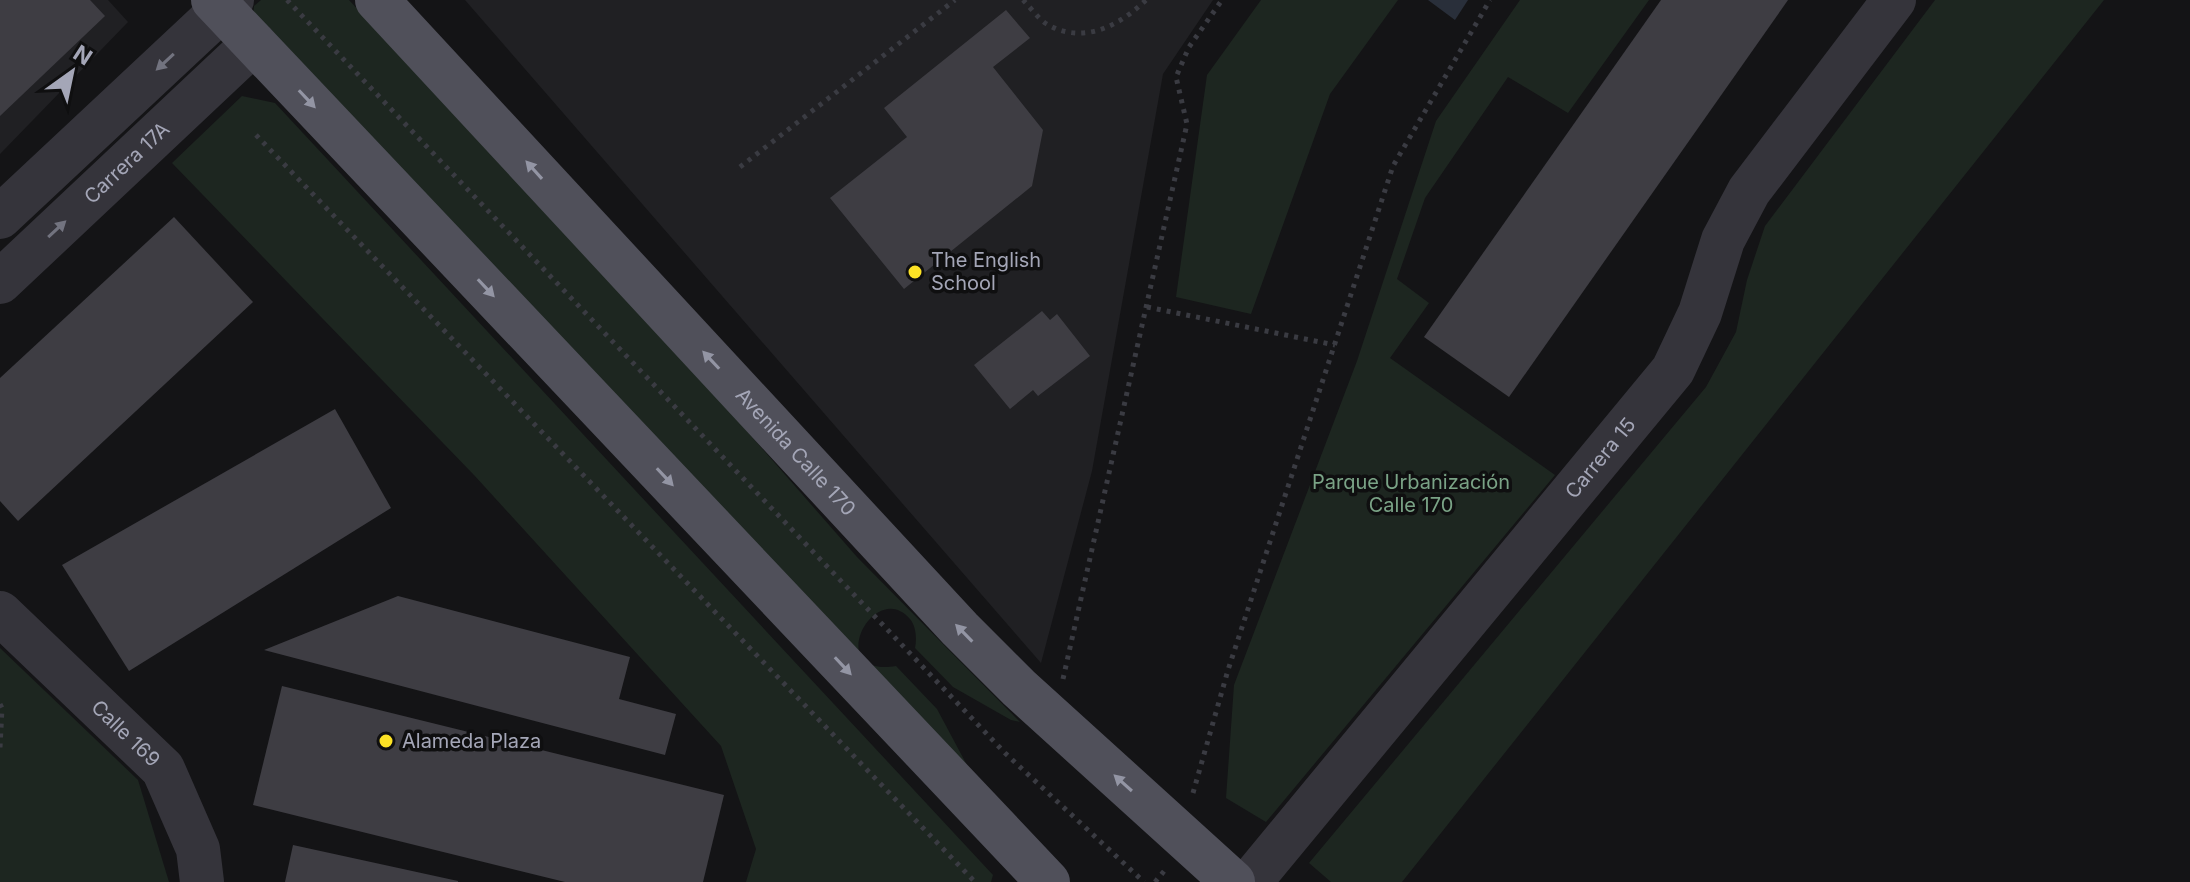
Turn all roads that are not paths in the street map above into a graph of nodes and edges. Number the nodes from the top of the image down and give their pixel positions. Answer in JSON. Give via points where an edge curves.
{"nodes":[{"id":1,"x":377,"y":0,"type":"edge"},
{"id":2,"x":1894,"y":0,"type":"edge"},
{"id":3,"x":222,"y":3,"type":"edge"},
{"id":4,"x":254,"y":43,"type":"junction"},
{"id":5,"x":0,"y":217,"type":"edge"},
{"id":6,"x":0,"y":282,"type":"edge"},
{"id":7,"x":0,"y":613,"type":"edge"},
{"id":8,"x":202,"y":882,"type":"edge"},
{"id":9,"x":1048,"y":882,"type":"edge"},
{"id":10,"x":1233,"y":882,"type":"edge"},
{"id":11,"x":1250,"y":882,"type":"edge"}],
"edges":[{"from":10,"to":1,"type":"main road","name":"Avenida Calle 170","one_way":true,"via":[[960,629]]},
{"from":2,"to":11,"type":"street","name":"Carrera 15","via":[[1749,191],[1723,240],[1700,313],[1673,370]]},
{"from":3,"to":4,"type":"main road"},
{"from":3,"to":5,"type":"street","one_way":true},
{"from":6,"to":4,"type":"street","name":"Carrera 17A","one_way":true},
{"from":4,"to":9,"type":"main road","one_way":true},
{"from":7,"to":8,"type":"street","name":"Calle 169","via":[[163,769],[198,849]]}]}
